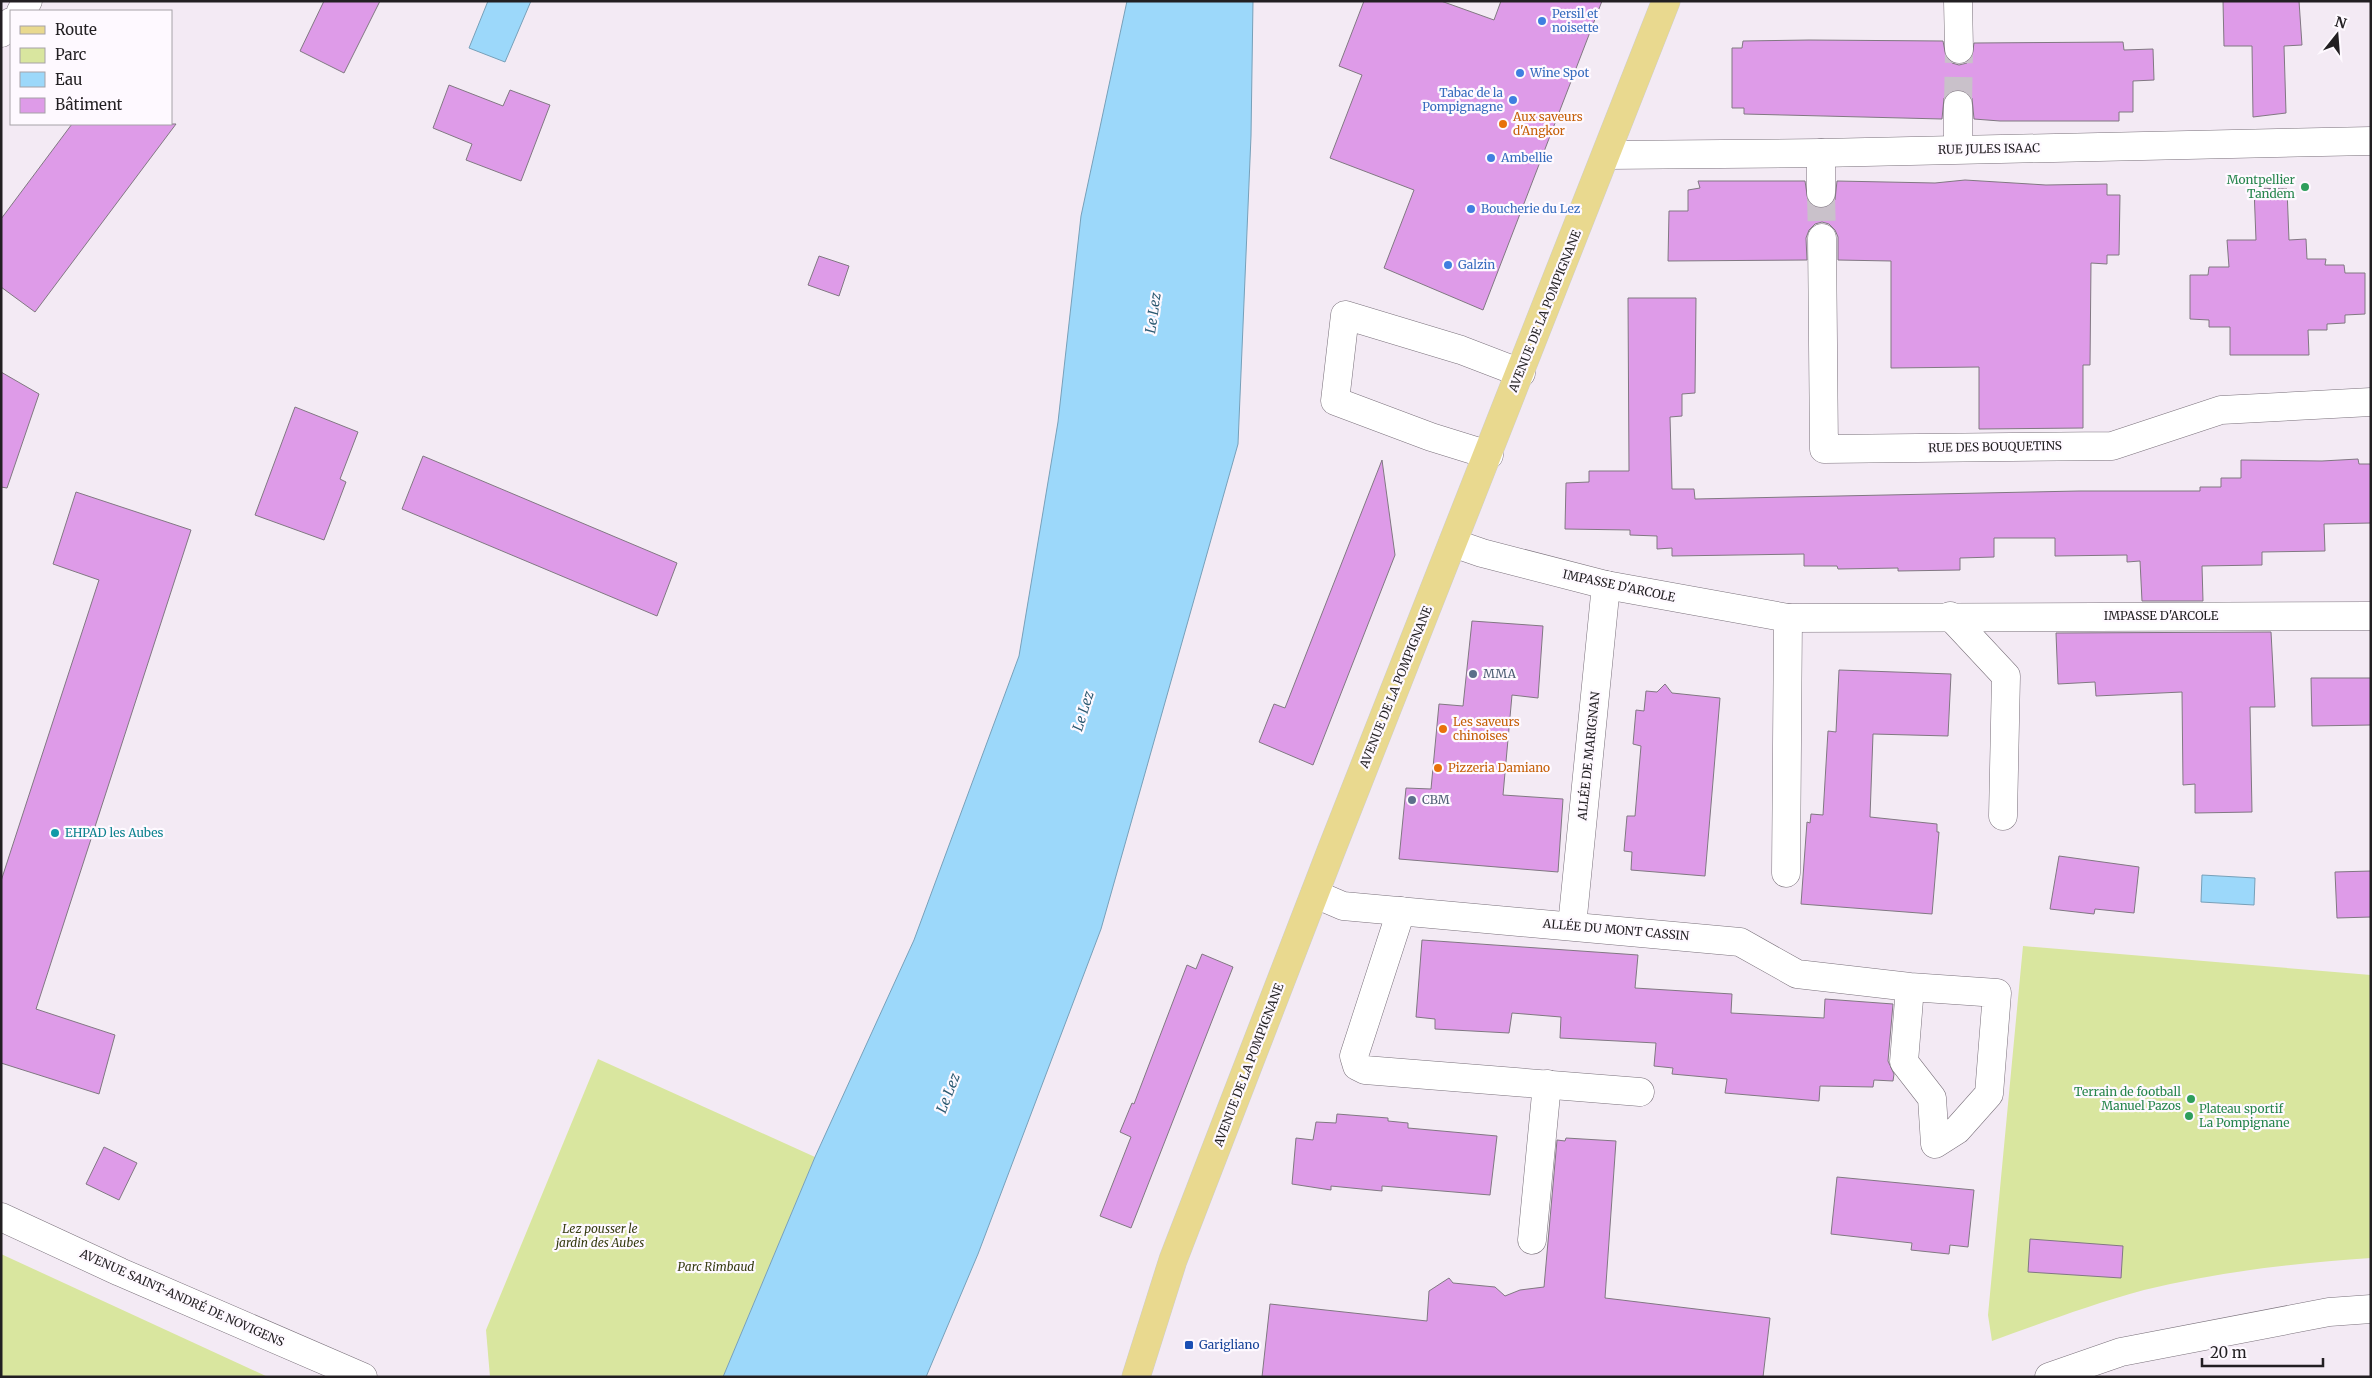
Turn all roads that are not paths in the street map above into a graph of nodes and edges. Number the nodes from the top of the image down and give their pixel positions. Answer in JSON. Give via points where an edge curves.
{"nodes":[{"id":1,"x":1666,"y":1,"type":"edge"},
{"id":2,"x":1958,"y":1,"type":"edge"},
{"id":3,"x":10,"y":23,"type":"edge"},
{"id":4,"x":1,"y":33,"type":"edge"},
{"id":5,"x":1958,"y":49,"type":"tunnel mouth"},
{"id":6,"x":1958,"y":106,"type":"tunnel mouth"},
{"id":7,"x":2371,"y":141,"type":"edge"},
{"id":8,"x":1958,"y":149,"type":"junction"},
{"id":9,"x":1821,"y":153,"type":"junction"},
{"id":10,"x":1606,"y":155,"type":"junction"},
{"id":11,"x":1821,"y":193,"type":"tunnel mouth"},
{"id":12,"x":1822,"y":238,"type":"tunnel mouth"},
{"id":13,"x":1521,"y":373,"type":"junction"},
{"id":14,"x":2371,"y":402,"type":"edge"},
{"id":15,"x":1489,"y":455,"type":"junction"},
{"id":16,"x":1453,"y":543,"type":"junction"},
{"id":17,"x":1606,"y":585,"type":"junction"},
{"id":18,"x":1950,"y":616,"type":"junction"},
{"id":19,"x":2371,"y":616,"type":"edge"},
{"id":20,"x":1788,"y":618,"type":"junction"},
{"id":21,"x":2003,"y":816,"type":"dead end"},
{"id":22,"x":1786,"y":873,"type":"dead end"},
{"id":23,"x":1315,"y":894,"type":"junction"},
{"id":24,"x":1401,"y":912,"type":"junction"},
{"id":25,"x":1572,"y":926,"type":"junction"},
{"id":26,"x":1910,"y":987,"type":"junction"},
{"id":27,"x":1547,"y":1084,"type":"junction"},
{"id":28,"x":1640,"y":1092,"type":"dead end"},
{"id":29,"x":1,"y":1217,"type":"edge"},
{"id":30,"x":1532,"y":1240,"type":"dead end"},
{"id":31,"x":2371,"y":1309,"type":"edge"},
{"id":32,"x":363,"y":1377,"type":"edge"},
{"id":33,"x":1136,"y":1377,"type":"edge"},
{"id":34,"x":2049,"y":1377,"type":"edge"}],
"edges":[{"from":1,"to":10,"type":"main road","name":"AVENUE DE LA POMPIGNANE"},
{"from":2,"to":5,"type":"street"},
{"from":3,"to":4,"type":"street"},
{"from":6,"to":8,"type":"street"},
{"from":7,"to":8,"type":"street","name":"RUE JULES ISAAC"},
{"from":8,"to":9,"type":"street","name":"RUE JULES ISAAC"},
{"from":9,"to":10,"type":"street","name":"RUE JULES ISAAC"},
{"from":9,"to":11,"type":"street"},
{"from":10,"to":13,"type":"main road","name":"AVENUE DE LA POMPIGNANE"},
{"from":12,"to":14,"type":"street","name":"RUE DES BOUQUETINS","via":[[1824,449],[2112,446],[2221,410]]},
{"from":13,"to":15,"type":"main road","name":"AVENUE DE LA POMPIGNANE"},
{"from":13,"to":15,"type":"street","via":[[1461,350],[1345,315],[1335,401]]},
{"from":15,"to":16,"type":"main road","name":"AVENUE DE LA POMPIGNANE"},
{"from":16,"to":17,"type":"street","name":"IMPASSE D'ARCOLE","via":[[1482,554]]},
{"from":16,"to":23,"type":"main road","name":"AVENUE DE LA POMPIGNANE"},
{"from":17,"to":20,"type":"street","name":"IMPASSE D'ARCOLE"},
{"from":17,"to":25,"type":"street","name":"ALLÉE DE MARIGNAN"},
{"from":18,"to":19,"type":"street","name":"IMPASSE D'ARCOLE"},
{"from":18,"to":20,"type":"street","name":"IMPASSE D'ARCOLE"},
{"from":18,"to":21,"type":"street","via":[[2006,676]]},
{"from":20,"to":22,"type":"street"},
{"from":23,"to":24,"type":"street","name":"ALLÉE DU MONT CASSIN","via":[[1343,906]]},
{"from":23,"to":33,"type":"main road","name":"AVENUE DE LA POMPIGNANE","via":[[1173,1260]]},
{"from":24,"to":25,"type":"street","name":"ALLÉE DU MONT CASSIN"},
{"from":24,"to":27,"type":"street","via":[[1354,1056],[1357,1066],[1365,1070]]},
{"from":25,"to":26,"type":"street","name":"ALLÉE DU MONT CASSIN","via":[[1740,942],[1797,974]]},
{"from":26,"to":26,"type":"street","name":"ALLÉE DU MONT CASSIN","via":[[1997,993],[1989,1094],[1958,1130],[1935,1144],[1932,1098],[1904,1062]]},
{"from":27,"to":28,"type":"street"},
{"from":27,"to":30,"type":"street"},
{"from":29,"to":32,"type":"street","name":"AVENUE SAINT-ANDRÉ DE NOVIGENS"},
{"from":31,"to":34,"type":"street","via":[[2329,1312],[2121,1352]]}]}
